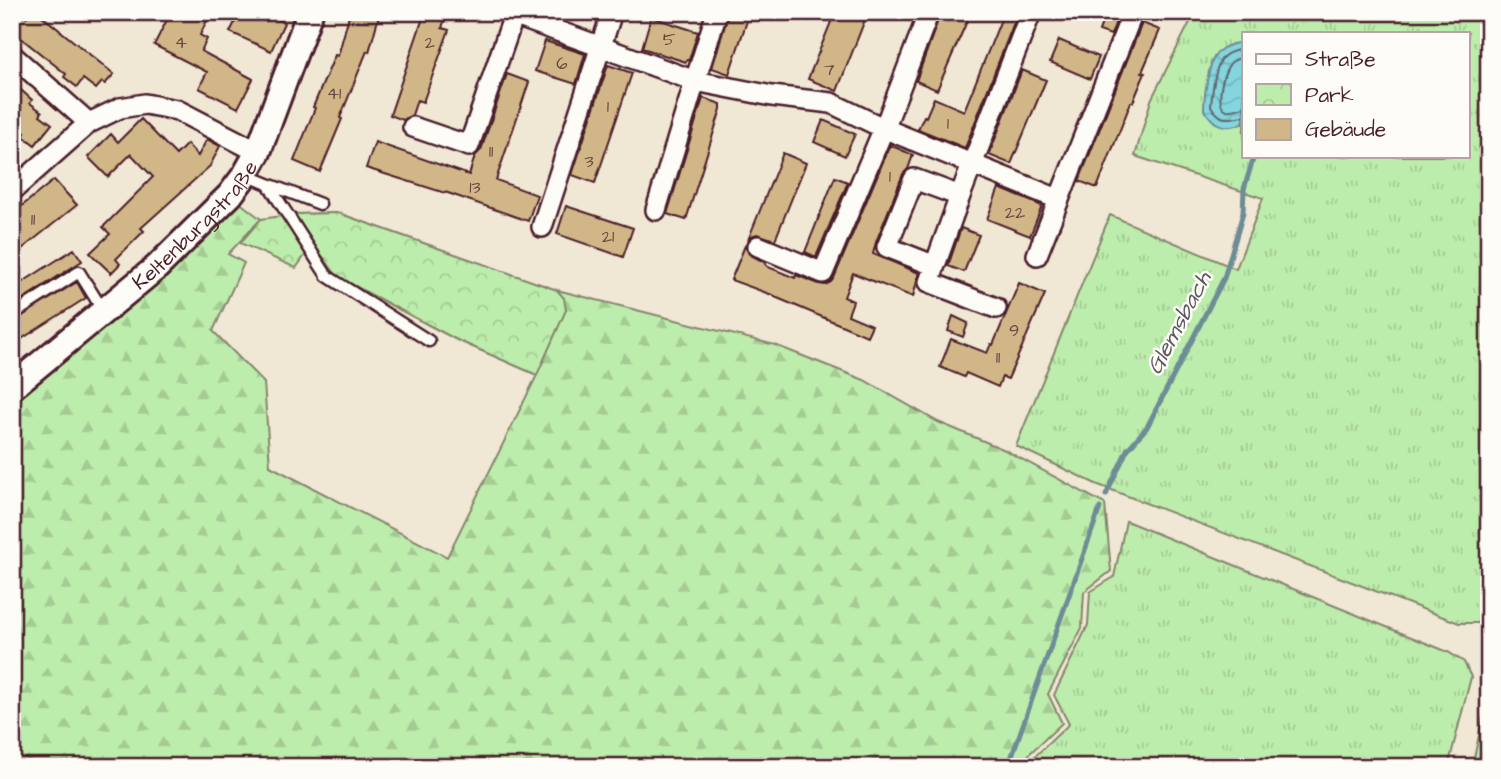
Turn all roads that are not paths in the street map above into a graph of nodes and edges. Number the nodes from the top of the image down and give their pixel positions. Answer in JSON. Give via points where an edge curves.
{"nodes":[{"id":1,"x":310,"y":12,"type":"edge"},
{"id":2,"x":612,"y":12,"type":"edge"},
{"id":3,"x":717,"y":12,"type":"edge"},
{"id":4,"x":929,"y":12,"type":"edge"},
{"id":5,"x":1031,"y":12,"type":"edge"},
{"id":6,"x":1133,"y":12,"type":"edge"},
{"id":7,"x":511,"y":13,"type":"edge"},
{"id":8,"x":601,"y":47,"type":"junction"},
{"id":9,"x":12,"y":55,"type":"edge"},
{"id":10,"x":695,"y":81,"type":"junction"},
{"id":11,"x":89,"y":123,"type":"junction"},
{"id":12,"x":413,"y":128,"type":"dead end"},
{"id":13,"x":883,"y":128,"type":"junction"},
{"id":14,"x":258,"y":152,"type":"junction"},
{"id":15,"x":971,"y":165,"type":"junction"},
{"id":16,"x":256,"y":179,"type":"junction"},
{"id":17,"x":12,"y":191,"type":"edge"},
{"id":18,"x":960,"y":196,"type":"junction"},
{"id":19,"x":1058,"y":199,"type":"junction"},
{"id":20,"x":320,"y":204,"type":"dead end"},
{"id":21,"x":656,"y":210,"type":"dead end"},
{"id":22,"x":542,"y":227,"type":"dead end"},
{"id":23,"x":758,"y":246,"type":"dead end"},
{"id":24,"x":1037,"y":255,"type":"dead end"},
{"id":25,"x":933,"y":265,"type":"junction"},
{"id":26,"x":996,"y":308,"type":"dead end"},
{"id":27,"x":104,"y":312,"type":"junction"},
{"id":28,"x":12,"y":315,"type":"edge"},
{"id":29,"x":429,"y":341,"type":"dead end"},
{"id":30,"x":12,"y":387,"type":"edge"}],
"edges":[{"from":1,"to":14,"type":"street","name":"Keltenburgstraße"},
{"from":2,"to":8,"type":"street"},
{"from":3,"to":10,"type":"street"},
{"from":4,"to":13,"type":"street"},
{"from":5,"to":15,"type":"street"},
{"from":6,"to":19,"type":"street"},
{"from":7,"to":8,"type":"street"},
{"from":7,"to":12,"type":"street","via":[[469,146]]},
{"from":8,"to":10,"type":"street"},
{"from":8,"to":22,"type":"street"},
{"from":9,"to":11,"type":"street"},
{"from":10,"to":13,"type":"street","via":[[831,103]]},
{"from":10,"to":21,"type":"street"},
{"from":11,"to":14,"type":"street","via":[[120,108],[145,104],[177,110]]},
{"from":11,"to":17,"type":"street"},
{"from":13,"to":15,"type":"street"},
{"from":13,"to":23,"type":"street","via":[[824,273]]},
{"from":14,"to":16,"type":"street","name":"Keltenburgstraße"},
{"from":15,"to":18,"type":"street"},
{"from":15,"to":19,"type":"street"},
{"from":16,"to":20,"type":"lane"},
{"from":16,"to":27,"type":"street","name":"Keltenburgstraße","via":[[230,195],[157,268]]},
{"from":16,"to":29,"type":"lane","via":[[327,276]]},
{"from":18,"to":25,"type":"street"},
{"from":18,"to":25,"type":"street","via":[[914,178],[887,247]]},
{"from":19,"to":24,"type":"street"},
{"from":25,"to":26,"type":"street","via":[[929,282]]},
{"from":27,"to":28,"type":"lane","via":[[79,272]]},
{"from":27,"to":30,"type":"street","name":"Keltenburgstraße"}]}
